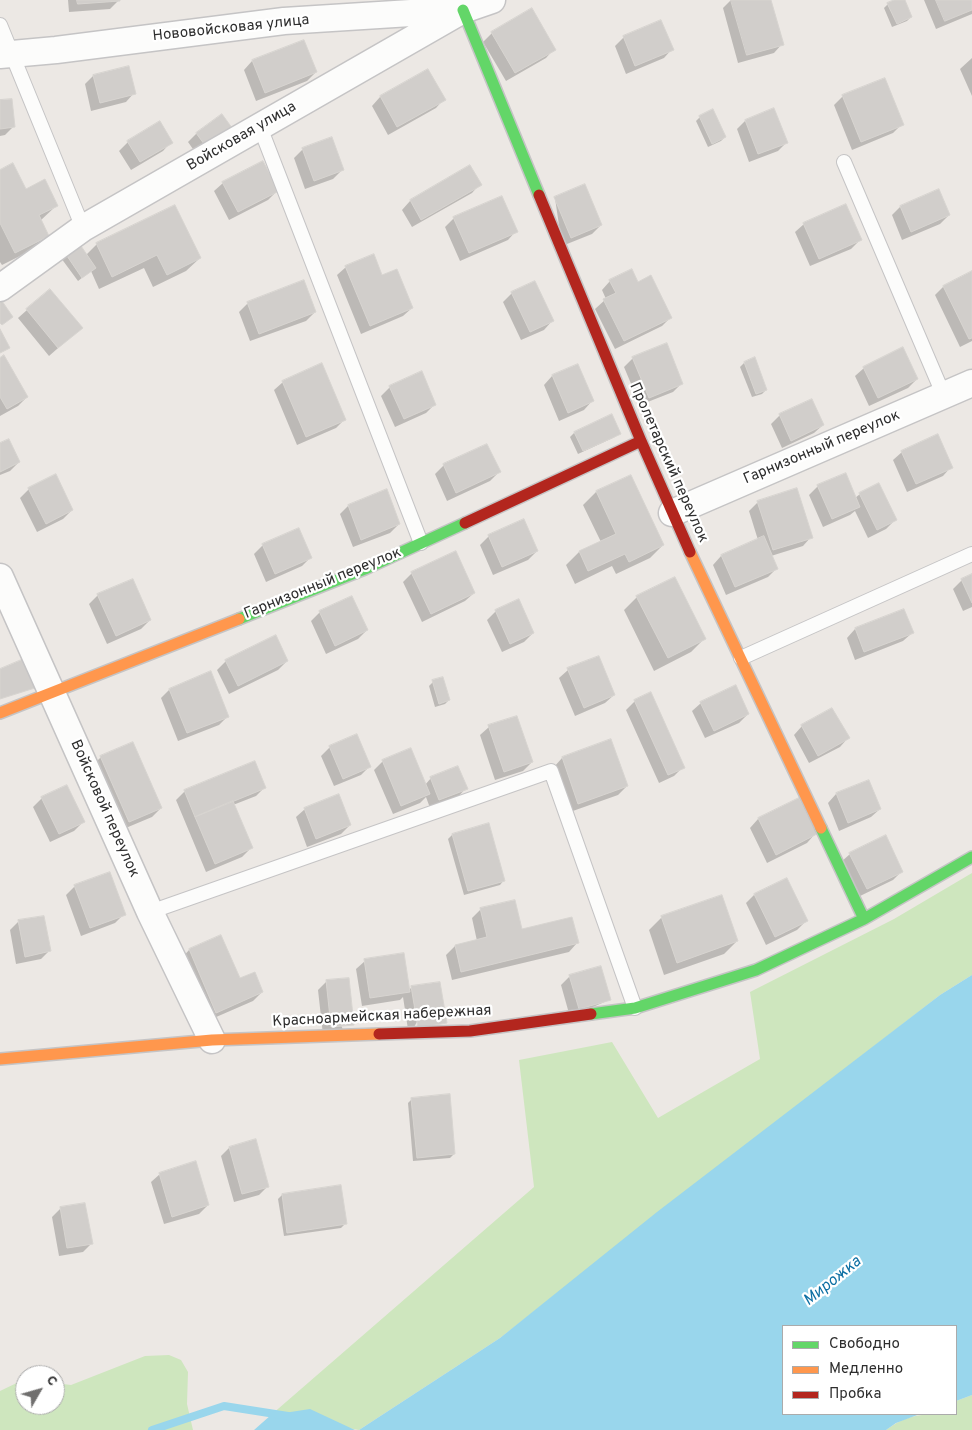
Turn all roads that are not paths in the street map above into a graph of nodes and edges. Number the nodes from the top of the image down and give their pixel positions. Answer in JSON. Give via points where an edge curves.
{"nodes":[{"id":1,"x":492,"y":0,"type":"edge"},
{"id":2,"x":463,"y":10,"type":"junction"},
{"id":3,"x":0,"y":25,"type":"edge"},
{"id":4,"x":5,"y":54,"type":"edge"},
{"id":5,"x":260,"y":127,"type":"junction"},
{"id":6,"x":844,"y":162,"type":"dead end"},
{"id":7,"x":83,"y":228,"type":"junction"},
{"id":8,"x":0,"y":288,"type":"edge"},
{"id":9,"x":972,"y":383,"type":"edge"},
{"id":10,"x":944,"y":396,"type":"junction"},
{"id":11,"x":641,"y":442,"type":"junction"},
{"id":12,"x":672,"y":513,"type":"junction"},
{"id":13,"x":421,"y":543,"type":"junction"},
{"id":14,"x":972,"y":554,"type":"edge"},
{"id":15,"x":0,"y":577,"type":"edge"},
{"id":16,"x":741,"y":658,"type":"junction"},
{"id":17,"x":52,"y":693,"type":"junction"},
{"id":18,"x":0,"y":712,"type":"edge"},
{"id":19,"x":972,"y":856,"type":"edge"},
{"id":20,"x":150,"y":912,"type":"junction"},
{"id":21,"x":864,"y":919,"type":"junction"},
{"id":22,"x":635,"y":1008,"type":"junction"},
{"id":23,"x":212,"y":1040,"type":"junction"},
{"id":24,"x":0,"y":1059,"type":"edge"}],
"edges":[{"from":1,"to":2,"type":"street","name":"Войсковая улица"},
{"from":2,"to":4,"type":"street","name":"Нововойсковая улица","via":[[284,21]]},
{"from":2,"to":5,"type":"street","name":"Войсковая улица"},
{"from":2,"to":11,"type":"street","name":"Пролетарский переулок"},
{"from":3,"to":4,"type":"lane"},
{"from":4,"to":7,"type":"lane"},
{"from":5,"to":7,"type":"street","name":"Войсковая улица"},
{"from":5,"to":13,"type":"lane"},
{"from":6,"to":10,"type":"lane"},
{"from":7,"to":8,"type":"street","name":"Войсковая улица"},
{"from":9,"to":10,"type":"street","name":"Гарнизонный переулок"},
{"from":10,"to":12,"type":"street","name":"Гарнизонный переулок"},
{"from":11,"to":12,"type":"street","name":"Пролетарский переулок"},
{"from":11,"to":13,"type":"street","name":"Гарнизонный переулок"},
{"from":12,"to":16,"type":"street","name":"Пролетарский переулок"},
{"from":13,"to":17,"type":"street","name":"Гарнизонный переулок","via":[[365,569]]},
{"from":14,"to":16,"type":"lane"},
{"from":15,"to":17,"type":"street","name":"Войсковой переулок"},
{"from":16,"to":21,"type":"street","name":"Пролетарский переулок"},
{"from":17,"to":18,"type":"street","name":"Гарнизонный переулок"},
{"from":17,"to":20,"type":"street","name":"Войсковой переулок"},
{"from":19,"to":21,"type":"street","name":"Красноармейская набережная"},
{"from":20,"to":22,"type":"lane","via":[[551,770]]},
{"from":20,"to":23,"type":"street","name":"Войсковой переулок"},
{"from":21,"to":22,"type":"street","name":"Красноармейская набережная","via":[[756,970]]},
{"from":22,"to":23,"type":"street","name":"Красноармейская набережная","via":[[470,1030]]},
{"from":23,"to":24,"type":"street","name":"Красноармейская набережная"}]}
